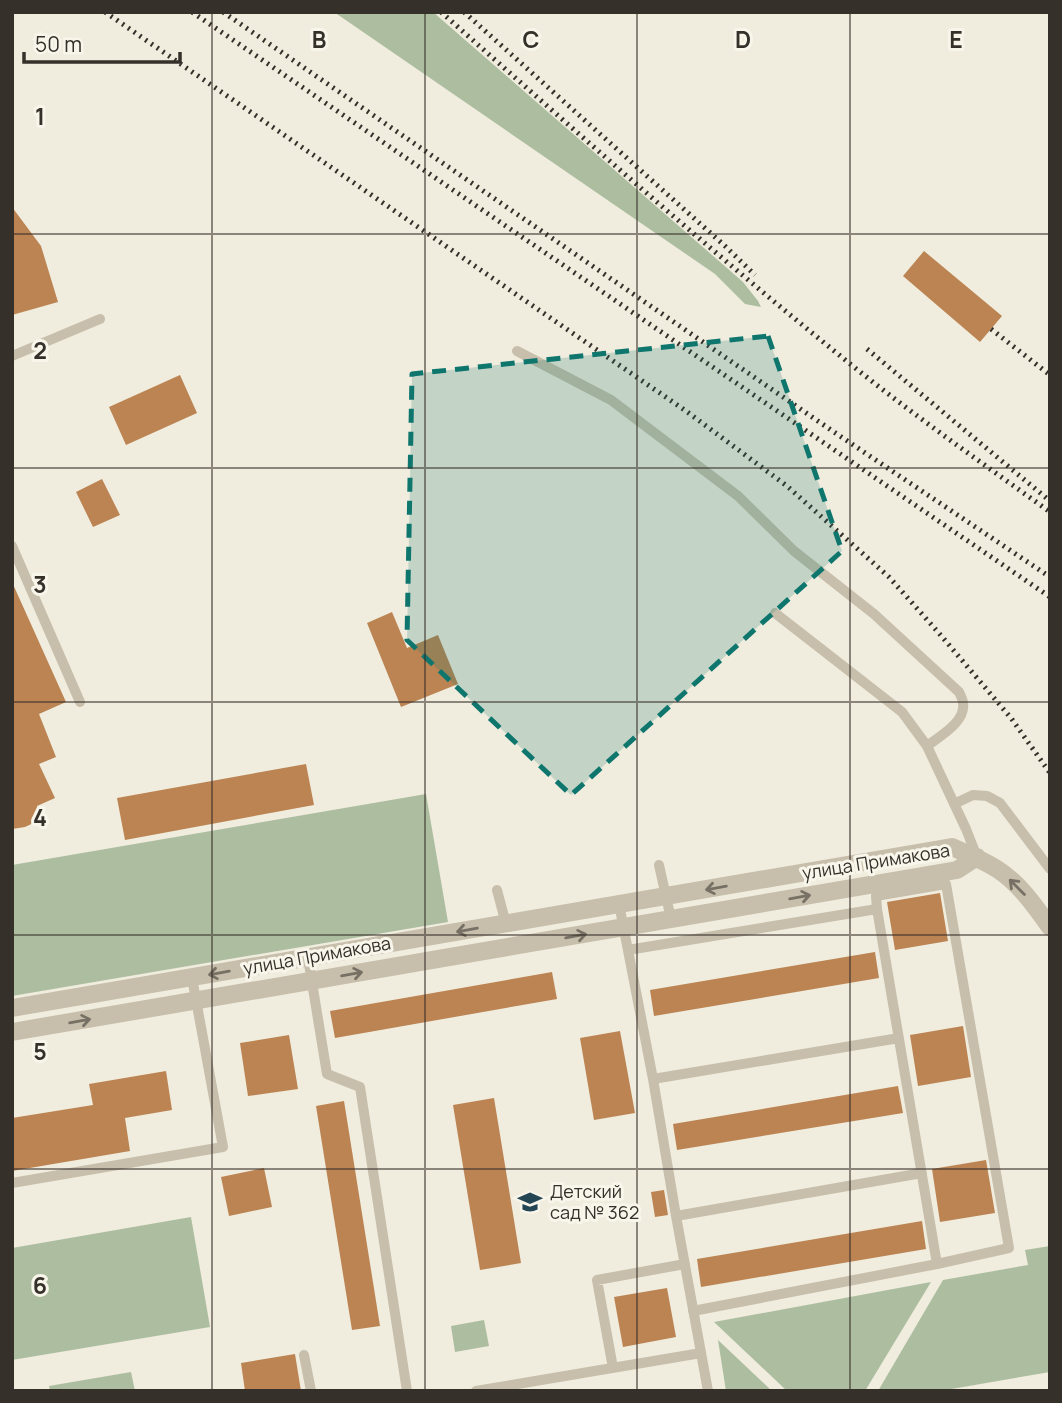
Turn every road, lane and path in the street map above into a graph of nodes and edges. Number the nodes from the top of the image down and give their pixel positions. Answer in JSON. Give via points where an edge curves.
{"nodes":[{"id":1,"x":100,"y":319,"type":"dead end"},
{"id":2,"x":517,"y":351,"type":"dead end"},
{"id":3,"x":12,"y":356,"type":"edge"},
{"id":4,"x":12,"y":546,"type":"edge"},
{"id":5,"x":775,"y":613,"type":"dead end"},
{"id":6,"x":80,"y":702,"type":"dead end"},
{"id":7,"x":927,"y":746,"type":"junction"},
{"id":8,"x":954,"y":804,"type":"junction"},
{"id":9,"x":977,"y":857,"type":"junction"},
{"id":10,"x":659,"y":864,"type":"dead end"},
{"id":11,"x":1050,"y":869,"type":"edge"},
{"id":12,"x":497,"y":890,"type":"dead end"},
{"id":13,"x":667,"y":896,"type":"junction"},
{"id":14,"x":619,"y":904,"type":"junction"},
{"id":15,"x":1044,"y":907,"type":"edge"},
{"id":16,"x":877,"y":909,"type":"junction"},
{"id":17,"x":671,"y":919,"type":"junction"},
{"id":18,"x":506,"y":924,"type":"junction"},
{"id":19,"x":1050,"y":927,"type":"edge"},
{"id":20,"x":623,"y":928,"type":"junction"},
{"id":21,"x":628,"y":950,"type":"junction"},
{"id":22,"x":308,"y":958,"type":"junction"},
{"id":23,"x":192,"y":978,"type":"junction"},
{"id":24,"x":312,"y":981,"type":"junction"},
{"id":25,"x":196,"y":1001,"type":"junction"},
{"id":26,"x":12,"y":1008,"type":"edge"},
{"id":27,"x":12,"y":1032,"type":"edge"},
{"id":28,"x":899,"y":1038,"type":"junction"},
{"id":29,"x":653,"y":1079,"type":"junction"},
{"id":30,"x":922,"y":1174,"type":"junction"},
{"id":31,"x":12,"y":1183,"type":"edge"},
{"id":32,"x":676,"y":1216,"type":"junction"},
{"id":33,"x":685,"y":1264,"type":"junction"},
{"id":34,"x":937,"y":1264,"type":"junction"},
{"id":35,"x":693,"y":1311,"type":"junction"},
{"id":36,"x":701,"y":1353,"type":"junction"},
{"id":37,"x":304,"y":1355,"type":"dead end"},
{"id":38,"x":613,"y":1368,"type":"junction"},
{"id":39,"x":311,"y":1391,"type":"edge"},
{"id":40,"x":407,"y":1391,"type":"edge"},
{"id":41,"x":476,"y":1391,"type":"edge"},
{"id":42,"x":708,"y":1391,"type":"edge"}],
"edges":[{"from":1,"to":3,"type":"lane"},
{"from":2,"to":7,"type":"lane","via":[[611,400],[738,496],[794,551],[874,614],[959,692],[963,702],[956,723]]},
{"from":4,"to":6,"type":"lane"},
{"from":5,"to":7,"type":"lane","via":[[902,712]]},
{"from":7,"to":8,"type":"lane"},
{"from":8,"to":9,"type":"lane"},
{"from":8,"to":11,"type":"lane","via":[[973,795],[1000,803]]},
{"from":9,"to":13,"type":"street","name":"улица Примакова","one_way":true,"via":[[952,847]]},
{"from":15,"to":9,"type":"street","one_way":true},
{"from":17,"to":9,"type":"street","name":"улица Примакова","one_way":true,"via":[[957,870]]},
{"from":10,"to":13,"type":"lane"},
{"from":12,"to":18,"type":"lane"},
{"from":13,"to":14,"type":"street","name":"улица Примакова"},
{"from":13,"to":17,"type":"lane"},
{"from":14,"to":18,"type":"street","name":"улица Примакова"},
{"from":14,"to":20,"type":"lane"},
{"from":15,"to":19,"type":"street"},
{"from":16,"to":21,"type":"lane"},
{"from":16,"to":28,"type":"lane"},
{"from":16,"to":34,"type":"lane","via":[[876,897],[946,884],[1009,1248]]},
{"from":17,"to":20,"type":"street","name":"улица Примакова"},
{"from":18,"to":22,"type":"street","name":"улица Примакова","one_way":true},
{"from":20,"to":21,"type":"lane"},
{"from":24,"to":20,"type":"street","name":"улица Примакова","one_way":true},
{"from":21,"to":29,"type":"lane"},
{"from":22,"to":23,"type":"street","name":"улица Примакова","one_way":true},
{"from":22,"to":24,"type":"lane"},
{"from":23,"to":25,"type":"lane"},
{"from":23,"to":26,"type":"street","name":"улица Примакова"},
{"from":24,"to":25,"type":"street","name":"улица Примакова"},
{"from":24,"to":40,"type":"lane","via":[[327,1074],[360,1087]]},
{"from":27,"to":25,"type":"street","name":"улица Примакова","one_way":true},
{"from":25,"to":31,"type":"lane","via":[[223,1147]]},
{"from":28,"to":29,"type":"lane"},
{"from":28,"to":30,"type":"lane"},
{"from":29,"to":32,"type":"lane"},
{"from":30,"to":32,"type":"lane"},
{"from":30,"to":34,"type":"lane"},
{"from":32,"to":33,"type":"lane"},
{"from":33,"to":35,"type":"lane"},
{"from":33,"to":38,"type":"lane","via":[[597,1280]]},
{"from":34,"to":35,"type":"lane"},
{"from":35,"to":36,"type":"lane"},
{"from":36,"to":38,"type":"lane"},
{"from":36,"to":42,"type":"lane"},
{"from":37,"to":39,"type":"lane"},
{"from":38,"to":41,"type":"lane"}]}
